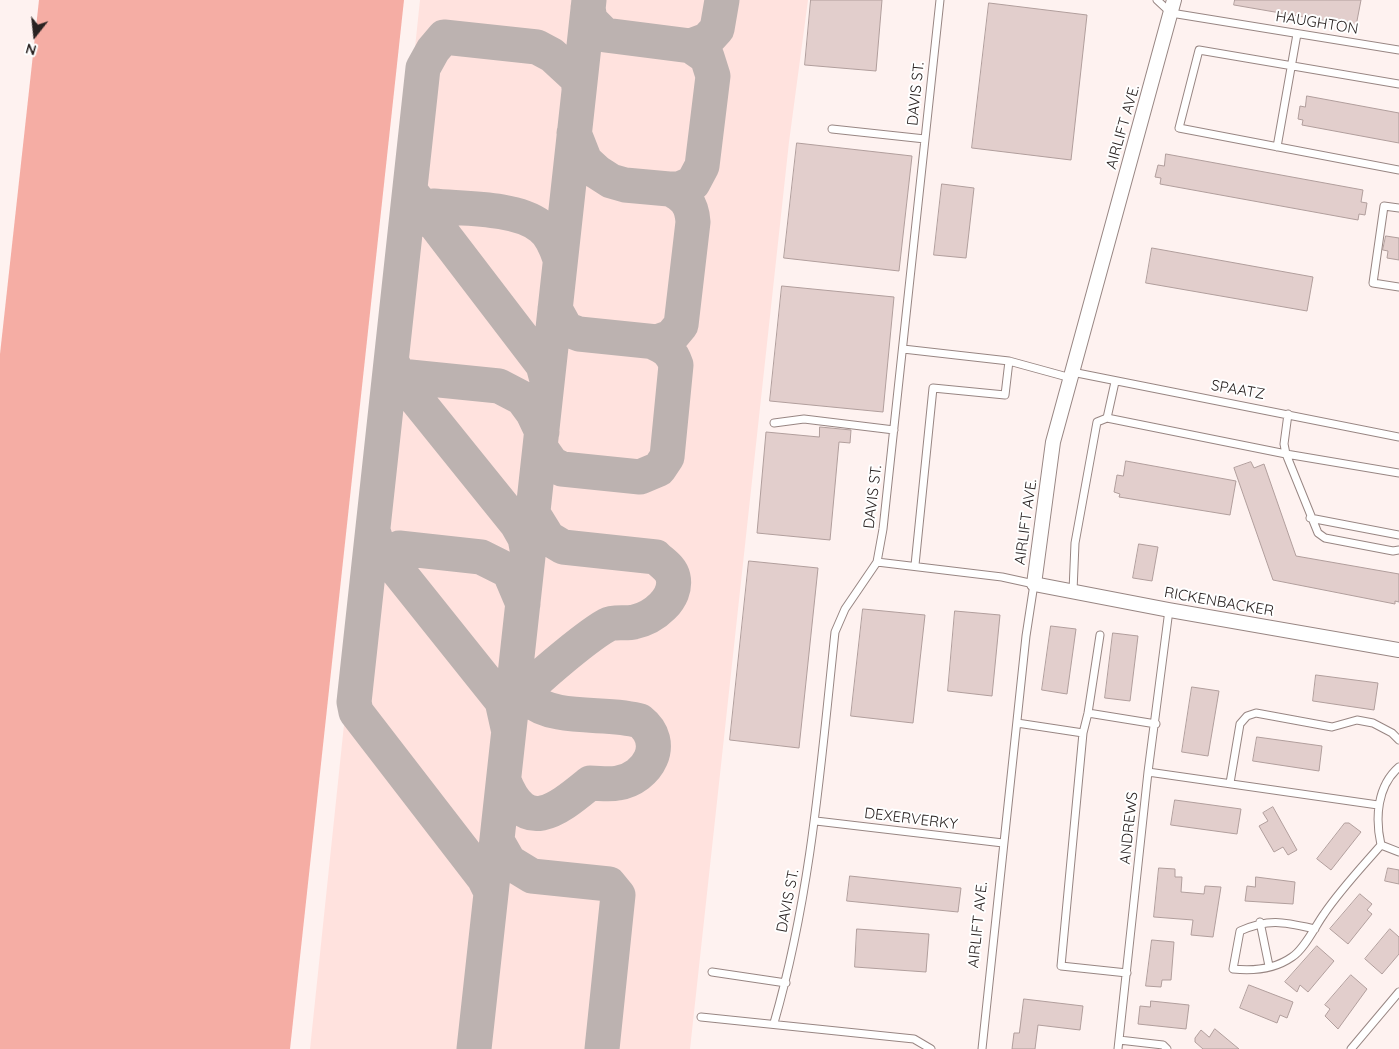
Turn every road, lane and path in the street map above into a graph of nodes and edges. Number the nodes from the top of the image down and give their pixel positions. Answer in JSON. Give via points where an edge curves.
{"nodes":[{"id":1,"x":940,"y":0,"type":"edge"},
{"id":2,"x":1157,"y":0,"type":"edge"},
{"id":3,"x":1174,"y":4,"type":"edge"},
{"id":4,"x":1298,"y":34,"type":"junction"},
{"id":5,"x":1399,"y":50,"type":"edge"},
{"id":6,"x":1291,"y":66,"type":"junction"},
{"id":7,"x":1399,"y":84,"type":"edge"},
{"id":8,"x":832,"y":129,"type":"dead end"},
{"id":9,"x":925,"y":139,"type":"junction"},
{"id":10,"x":1277,"y":147,"type":"junction"},
{"id":11,"x":1399,"y":170,"type":"edge"},
{"id":12,"x":1399,"y":208,"type":"edge"},
{"id":13,"x":1399,"y":287,"type":"edge"},
{"id":14,"x":902,"y":348,"type":"junction"},
{"id":15,"x":1009,"y":361,"type":"junction"},
{"id":16,"x":1072,"y":375,"type":"junction"},
{"id":17,"x":1114,"y":382,"type":"junction"},
{"id":18,"x":1288,"y":414,"type":"junction"},
{"id":19,"x":1107,"y":418,"type":"junction"},
{"id":20,"x":774,"y":423,"type":"dead end"},
{"id":21,"x":894,"y":430,"type":"junction"},
{"id":22,"x":1399,"y":437,"type":"edge"},
{"id":23,"x":1286,"y":454,"type":"junction"},
{"id":24,"x":1399,"y":473,"type":"edge"},
{"id":25,"x":1310,"y":518,"type":"junction"},
{"id":26,"x":1399,"y":535,"type":"edge"},
{"id":27,"x":1399,"y":550,"type":"edge"},
{"id":28,"x":877,"y":562,"type":"junction"},
{"id":29,"x":915,"y":565,"type":"junction"},
{"id":30,"x":1034,"y":584,"type":"junction"},
{"id":31,"x":1073,"y":591,"type":"junction"},
{"id":32,"x":1169,"y":610,"type":"junction"},
{"id":33,"x":1100,"y":635,"type":"dead end"},
{"id":34,"x":1399,"y":650,"type":"edge"},
{"id":35,"x":1088,"y":713,"type":"junction"},
{"id":36,"x":1017,"y":723,"type":"junction"},
{"id":37,"x":1156,"y":724,"type":"junction"},
{"id":38,"x":1083,"y":733,"type":"junction"},
{"id":39,"x":1399,"y":740,"type":"edge"},
{"id":40,"x":1399,"y":768,"type":"edge"},
{"id":41,"x":1148,"y":772,"type":"junction"},
{"id":42,"x":1230,"y":783,"type":"junction"},
{"id":43,"x":1378,"y":805,"type":"junction"},
{"id":44,"x":816,"y":822,"type":"junction"},
{"id":45,"x":1003,"y":843,"type":"junction"},
{"id":46,"x":1381,"y":845,"type":"junction"},
{"id":47,"x":1399,"y":852,"type":"edge"},
{"id":48,"x":1260,"y":922,"type":"junction"},
{"id":49,"x":1315,"y":929,"type":"junction"},
{"id":50,"x":1269,"y":966,"type":"junction"},
{"id":51,"x":712,"y":972,"type":"dead end"},
{"id":52,"x":1127,"y":973,"type":"junction"},
{"id":53,"x":786,"y":983,"type":"junction"},
{"id":54,"x":1399,"y":992,"type":"edge"},
{"id":55,"x":702,"y":1018,"type":"dead end"},
{"id":56,"x":774,"y":1023,"type":"junction"},
{"id":57,"x":1120,"y":1040,"type":"junction"},
{"id":58,"x":931,"y":1049,"type":"edge"},
{"id":59,"x":982,"y":1049,"type":"edge"},
{"id":60,"x":1118,"y":1049,"type":"edge"},
{"id":61,"x":1168,"y":1049,"type":"edge"},
{"id":62,"x":1351,"y":1049,"type":"edge"}],
"edges":[{"from":1,"to":9,"type":"lane","name":"DAVIS ST."},
{"from":2,"to":3,"type":"lane"},
{"from":3,"to":4,"type":"lane","name":"HAUGHTON"},
{"from":3,"to":16,"type":"street","name":"AIRLIFT AVE."},
{"from":4,"to":5,"type":"lane","name":"HAUGHTON"},
{"from":4,"to":6,"type":"lane"},
{"from":6,"to":7,"type":"lane"},
{"from":6,"to":10,"type":"lane"},
{"from":6,"to":10,"type":"lane","via":[[1199,50],[1179,128]]},
{"from":8,"to":9,"type":"lane"},
{"from":9,"to":14,"type":"lane","name":"DAVIS ST."},
{"from":10,"to":11,"type":"lane"},
{"from":12,"to":13,"type":"lane","via":[[1384,206],[1373,283]]},
{"from":14,"to":15,"type":"lane","name":"SPAATZ"},
{"from":14,"to":21,"type":"lane","name":"DAVIS ST."},
{"from":15,"to":16,"type":"lane","name":"SPAATZ"},
{"from":15,"to":29,"type":"lane","via":[[1005,395],[933,388]]},
{"from":16,"to":17,"type":"lane","name":"SPAATZ"},
{"from":16,"to":30,"type":"street","name":"AIRLIFT AVE.","via":[[1053,442]]},
{"from":17,"to":18,"type":"lane","name":"SPAATZ"},
{"from":17,"to":19,"type":"lane"},
{"from":18,"to":22,"type":"lane","name":"SPAATZ"},
{"from":18,"to":23,"type":"lane"},
{"from":19,"to":23,"type":"lane"},
{"from":19,"to":31,"type":"lane","via":[[1097,422],[1075,542]]},
{"from":20,"to":21,"type":"lane","via":[[804,419]]},
{"from":21,"to":28,"type":"lane","name":"DAVIS ST."},
{"from":23,"to":24,"type":"lane"},
{"from":23,"to":25,"type":"lane"},
{"from":25,"to":26,"type":"lane"},
{"from":25,"to":27,"type":"lane","via":[[1318,533],[1325,538]]},
{"from":28,"to":29,"type":"lane"},
{"from":28,"to":44,"type":"lane","name":"DAVIS ST.","via":[[845,609],[835,632]]},
{"from":29,"to":30,"type":"lane"},
{"from":30,"to":31,"type":"street","name":"RICKENBACKER"},
{"from":30,"to":36,"type":"lane","name":"AIRLIFT AVE."},
{"from":31,"to":32,"type":"street","name":"RICKENBACKER"},
{"from":32,"to":34,"type":"street","name":"RICKENBACKER"},
{"from":32,"to":37,"type":"lane","name":"ANDREWS"},
{"from":33,"to":35,"type":"lane"},
{"from":35,"to":37,"type":"lane"},
{"from":35,"to":38,"type":"lane"},
{"from":36,"to":38,"type":"lane"},
{"from":36,"to":45,"type":"lane","name":"AIRLIFT AVE."},
{"from":37,"to":41,"type":"lane","name":"ANDREWS"},
{"from":38,"to":52,"type":"lane","via":[[1061,966]]},
{"from":39,"to":42,"type":"lane","via":[[1373,722],[1357,720],[1332,727],[1256,713],[1247,716],[1240,724]]},
{"from":40,"to":43,"type":"lane"},
{"from":41,"to":42,"type":"lane"},
{"from":41,"to":52,"type":"lane","name":"ANDREWS"},
{"from":42,"to":43,"type":"lane"},
{"from":43,"to":46,"type":"lane"},
{"from":44,"to":45,"type":"lane","name":"DEXERVERKY"},
{"from":44,"to":53,"type":"lane","name":"DAVIS ST."},
{"from":45,"to":59,"type":"lane","name":"AIRLIFT AVE."},
{"from":46,"to":47,"type":"lane"},
{"from":46,"to":49,"type":"lane","via":[[1325,912]]},
{"from":48,"to":49,"type":"lane","via":[[1284,922]]},
{"from":48,"to":50,"type":"lane"},
{"from":48,"to":50,"type":"lane","via":[[1240,931],[1233,969],[1250,971]]},
{"from":49,"to":50,"type":"lane","via":[[1293,957]]},
{"from":51,"to":53,"type":"lane"},
{"from":52,"to":57,"type":"lane","name":"ANDREWS"},
{"from":53,"to":56,"type":"lane","name":"DAVIS ST."},
{"from":54,"to":62,"type":"lane"},
{"from":55,"to":56,"type":"lane"},
{"from":56,"to":58,"type":"lane","via":[[914,1039]]},
{"from":57,"to":60,"type":"lane","name":"ANDREWS"},
{"from":57,"to":61,"type":"lane"}]}
